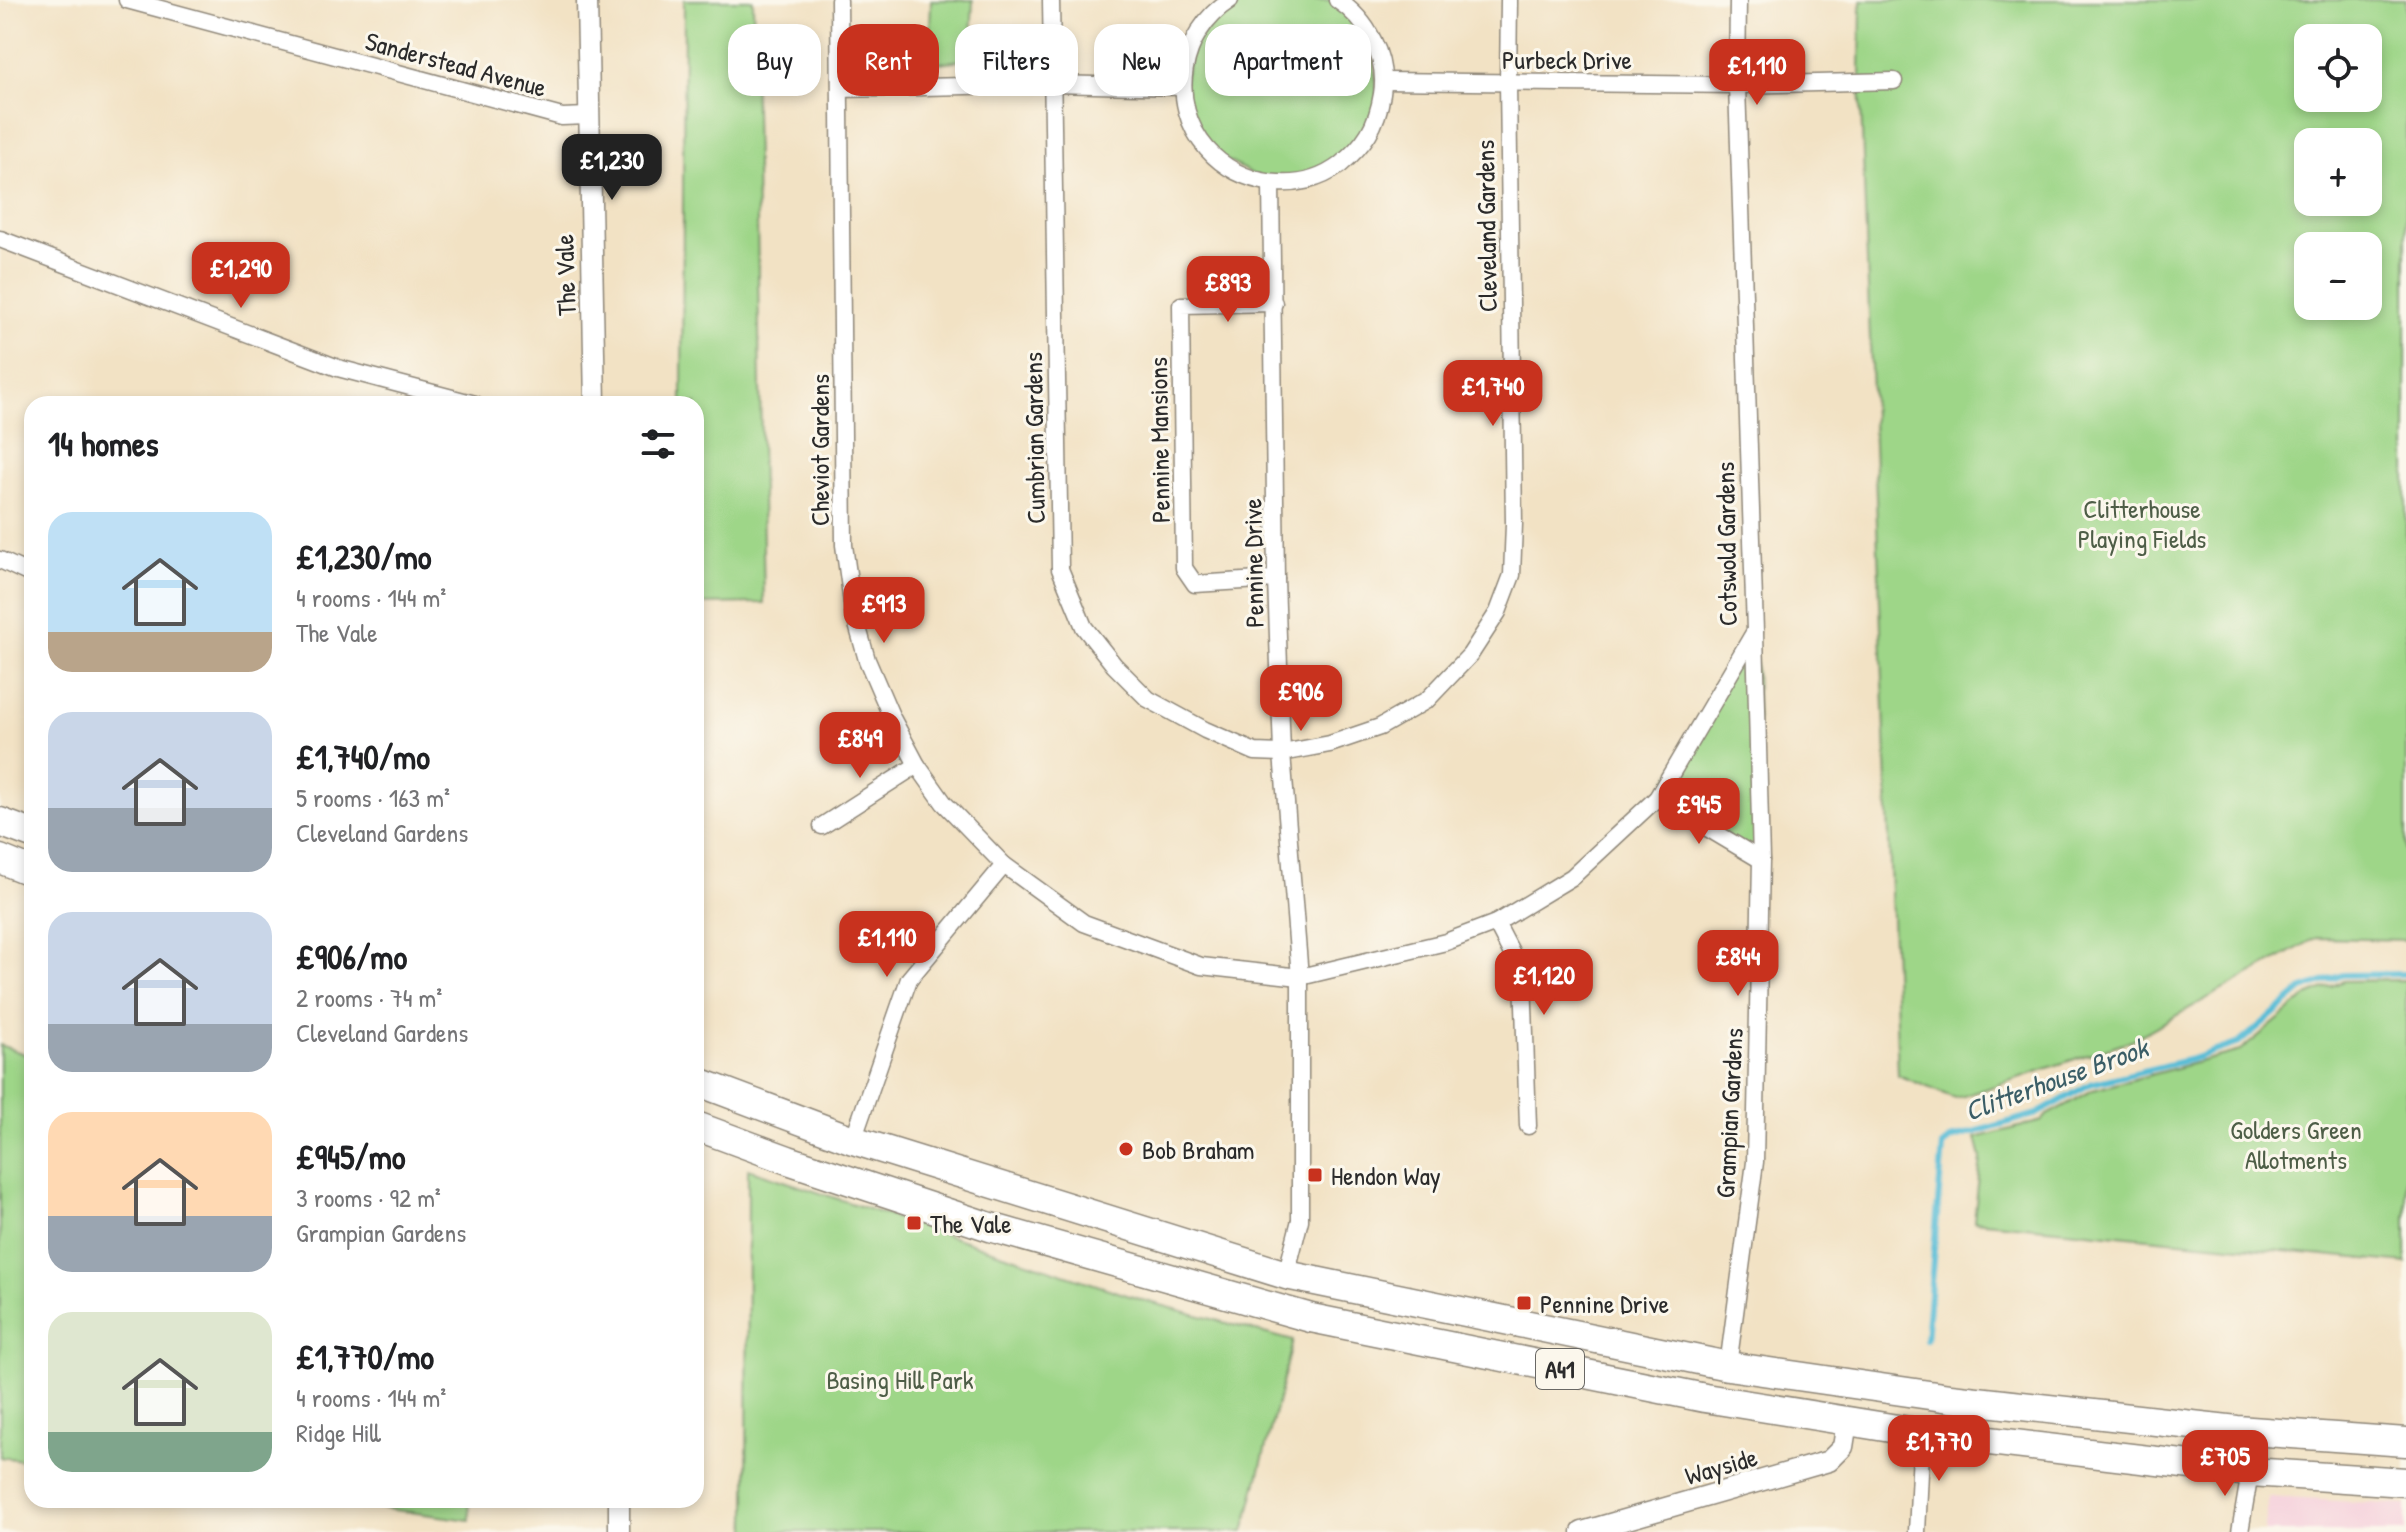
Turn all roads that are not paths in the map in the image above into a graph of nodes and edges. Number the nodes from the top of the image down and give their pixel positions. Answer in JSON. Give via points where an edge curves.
{"nodes":[{"id":1,"x":127,"y":0,"type":"edge"},
{"id":2,"x":587,"y":0,"type":"edge"},
{"id":3,"x":839,"y":0,"type":"edge"},
{"id":4,"x":1051,"y":0,"type":"edge"},
{"id":5,"x":1230,"y":0,"type":"edge"},
{"id":6,"x":1337,"y":0,"type":"edge"},
{"id":7,"x":1509,"y":0,"type":"edge"},
{"id":8,"x":1738,"y":0,"type":"edge"},
{"id":9,"x":840,"y":24,"type":"edge"},
{"id":10,"x":1051,"y":24,"type":"edge"},
{"id":11,"x":1189,"y":53,"type":"edge"},
{"id":12,"x":1384,"y":81,"type":"junction"},
{"id":13,"x":1894,"y":81,"type":"dead end"},
{"id":14,"x":1508,"y":83,"type":"junction"},
{"id":15,"x":1737,"y":85,"type":"junction"},
{"id":16,"x":841,"y":96,"type":"edge"},
{"id":17,"x":1051,"y":96,"type":"edge"},
{"id":18,"x":1184,"y":96,"type":"edge"},
{"id":19,"x":588,"y":116,"type":"junction"},
{"id":20,"x":1271,"y":184,"type":"junction"},
{"id":21,"x":0,"y":239,"type":"edge"},
{"id":22,"x":1274,"y":303,"type":"junction"},
{"id":23,"x":445,"y":396,"type":"edge"},
{"id":24,"x":595,"y":396,"type":"edge"},
{"id":25,"x":0,"y":560,"type":"edge"},
{"id":26,"x":24,"y":571,"type":"edge"},
{"id":27,"x":1276,"y":579,"type":"junction"},
{"id":28,"x":1755,"y":631,"type":"junction"},
{"id":29,"x":1282,"y":753,"type":"junction"},
{"id":30,"x":917,"y":765,"type":"junction"},
{"id":31,"x":1657,"y":798,"type":"junction"},
{"id":32,"x":0,"y":822,"type":"edge"},
{"id":33,"x":822,"y":826,"type":"dead end"},
{"id":34,"x":24,"y":831,"type":"edge"},
{"id":35,"x":0,"y":859,"type":"edge"},
{"id":36,"x":1761,"y":860,"type":"junction"},
{"id":37,"x":1004,"y":865,"type":"junction"},
{"id":38,"x":24,"y":869,"type":"edge"},
{"id":39,"x":1496,"y":923,"type":"junction"},
{"id":40,"x":1300,"y":977,"type":"junction"},
{"id":41,"x":704,"y":1084,"type":"edge"},
{"id":42,"x":1528,"y":1126,"type":"dead end"},
{"id":43,"x":704,"y":1129,"type":"edge"},
{"id":44,"x":853,"y":1140,"type":"junction"},
{"id":45,"x":1286,"y":1275,"type":"junction"},
{"id":46,"x":1275,"y":1309,"type":"junction"},
{"id":47,"x":1728,"y":1366,"type":"junction"},
{"id":48,"x":1847,"y":1422,"type":"junction"},
{"id":49,"x":1922,"y":1433,"type":"junction"},
{"id":50,"x":2406,"y":1442,"type":"edge"},
{"id":51,"x":2250,"y":1472,"type":"junction"},
{"id":52,"x":2406,"y":1482,"type":"edge"},
{"id":53,"x":619,"y":1508,"type":"edge"},
{"id":54,"x":619,"y":1532,"type":"edge"},
{"id":55,"x":1582,"y":1532,"type":"edge"},
{"id":56,"x":1917,"y":1532,"type":"edge"},
{"id":57,"x":2240,"y":1532,"type":"edge"}],
"edges":[{"from":1,"to":19,"type":"street","name":"Sanderstead Avenue","via":[[562,117]]},
{"from":2,"to":19,"type":"street","name":"The Vale"},
{"from":3,"to":9,"type":"street","name":"Cheviot Gardens"},
{"from":4,"to":10,"type":"street","name":"Cumbrian Gardens"},
{"from":5,"to":11,"type":"street","via":[[1214,10]]},
{"from":6,"to":12,"type":"street","via":[[1353,10],[1372,37]]},
{"from":7,"to":14,"type":"street","name":"Cleveland Gardens"},
{"from":8,"to":15,"type":"street","name":"Cotswold Gardens"},
{"from":12,"to":14,"type":"street","name":"Purbeck Drive"},
{"from":12,"to":20,"type":"street","via":[[1379,115],[1361,148],[1328,174]]},
{"from":13,"to":15,"type":"street","name":"Purbeck Drive"},
{"from":14,"to":15,"type":"street","name":"Purbeck Drive"},
{"from":14,"to":29,"type":"street","name":"Cleveland Gardens","via":[[1512,575],[1498,612],[1470,655],[1427,700],[1380,727]]},
{"from":15,"to":28,"type":"street","name":"Cotswold Gardens"},
{"from":16,"to":30,"type":"street","name":"Cheviot Gardens","via":[[844,545],[867,660]]},
{"from":17,"to":29,"type":"street","name":"Cumbrian Gardens","via":[[1060,569],[1084,627],[1148,699],[1255,752]]},
{"from":18,"to":20,"type":"street","via":[[1189,120],[1207,150],[1240,175]]},
{"from":19,"to":24,"type":"street","name":"The Vale"},
{"from":20,"to":22,"type":"street","name":"Pennine Drive"},
{"from":21,"to":23,"type":"street","via":[[338,368]]},
{"from":22,"to":27,"type":"street","name":"Pennine Drive"},
{"from":22,"to":27,"type":"street","name":"Pennine Mansions","via":[[1181,305],[1184,568],[1195,584]]},
{"from":25,"to":26,"type":"street"},
{"from":27,"to":29,"type":"street","name":"Pennine Drive"},
{"from":28,"to":31,"type":"street","name":"Cotswold Gardens"},
{"from":28,"to":36,"type":"street","name":"Grampian Gardens"},
{"from":29,"to":40,"type":"street","name":"Pennine Drive"},
{"from":30,"to":33,"type":"street"},
{"from":30,"to":37,"type":"street","name":"Cheviot Gardens","via":[[944,803]]},
{"from":31,"to":36,"type":"street"},
{"from":31,"to":39,"type":"street","name":"Cotswold Gardens","via":[[1572,877]]},
{"from":32,"to":34,"type":"highway"},
{"from":35,"to":38,"type":"highway"},
{"from":36,"to":47,"type":"street","name":"Grampian Gardens","via":[[1755,1162]]},
{"from":37,"to":40,"type":"street","name":"Cheviot Gardens","via":[[1084,923],[1201,966]]},
{"from":37,"to":44,"type":"street","via":[[909,979]]},
{"from":39,"to":40,"type":"street","name":"Cotswold Gardens","via":[[1446,942]]},
{"from":39,"to":42,"type":"street","via":[[1523,975]]},
{"from":40,"to":45,"type":"street","name":"Pennine Drive","via":[[1300,1220]]},
{"from":41,"to":44,"type":"highway","number":"A41"},
{"from":43,"to":46,"type":"highway","number":"A41","via":[[990,1227]]},
{"from":44,"to":45,"type":"highway","number":"A41"},
{"from":45,"to":46,"type":"highway"},
{"from":45,"to":47,"type":"highway","number":"A41"},
{"from":46,"to":48,"type":"highway","number":"A41"},
{"from":47,"to":50,"type":"highway","number":"A41","via":[[2190,1425]]},
{"from":48,"to":49,"type":"highway","number":"A41"},
{"from":48,"to":55,"type":"street","name":"Wayside","via":[[1843,1447],[1829,1461]]},
{"from":49,"to":51,"type":"highway","number":"A41"},
{"from":49,"to":56,"type":"street"},
{"from":51,"to":52,"type":"highway","number":"A41"},
{"from":51,"to":57,"type":"street"},
{"from":53,"to":54,"type":"street"}]}
